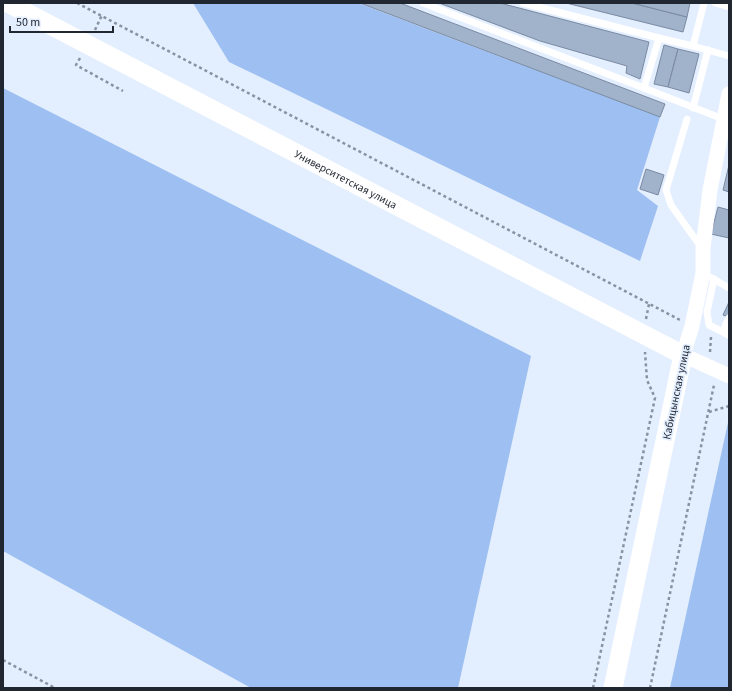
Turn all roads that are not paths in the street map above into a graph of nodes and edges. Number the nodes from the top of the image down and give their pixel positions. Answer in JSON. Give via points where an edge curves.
{"nodes":[{"id":1,"x":8,"y":3,"type":"edge"},
{"id":2,"x":422,"y":3,"type":"edge"},
{"id":3,"x":523,"y":3,"type":"edge"},
{"id":4,"x":704,"y":3,"type":"edge"},
{"id":5,"x":715,"y":3,"type":"edge"},
{"id":6,"x":729,"y":7,"type":"edge"},
{"id":7,"x":659,"y":38,"type":"junction"},
{"id":8,"x":693,"y":46,"type":"junction"},
{"id":9,"x":708,"y":50,"type":"junction"},
{"id":10,"x":729,"y":56,"type":"edge"},
{"id":11,"x":644,"y":88,"type":"junction"},
{"id":12,"x":729,"y":94,"type":"edge"},
{"id":13,"x":694,"y":108,"type":"junction"},
{"id":14,"x":687,"y":118,"type":"dead end"},
{"id":15,"x":723,"y":119,"type":"junction"},
{"id":16,"x":703,"y":248,"type":"junction"},
{"id":17,"x":709,"y":276,"type":"junction"},
{"id":18,"x":729,"y":288,"type":"edge"},
{"id":19,"x":729,"y":318,"type":"edge"},
{"id":20,"x":727,"y":334,"type":"edge"},
{"id":21,"x":683,"y":355,"type":"junction"},
{"id":22,"x":729,"y":376,"type":"edge"},
{"id":23,"x":613,"y":688,"type":"edge"}],
"edges":[{"from":1,"to":21,"type":"street","name":"Университетская улица"},
{"from":2,"to":11,"type":"lane"},
{"from":3,"to":7,"type":"lane"},
{"from":4,"to":8,"type":"lane"},
{"from":5,"to":6,"type":"lane"},
{"from":7,"to":8,"type":"lane"},
{"from":7,"to":11,"type":"lane"},
{"from":8,"to":9,"type":"lane"},
{"from":9,"to":10,"type":"lane"},
{"from":9,"to":13,"type":"lane"},
{"from":11,"to":13,"type":"lane"},
{"from":12,"to":15,"type":"street","name":"Кабицынская улица"},
{"from":13,"to":15,"type":"lane"},
{"from":14,"to":16,"type":"lane","via":[[666,190],[671,205]]},
{"from":15,"to":16,"type":"street","name":"Кабицынская улица"},
{"from":16,"to":17,"type":"street","name":"Кабицынская улица"},
{"from":17,"to":18,"type":"lane"},
{"from":17,"to":20,"type":"lane","via":[[709,325]]},
{"from":17,"to":21,"type":"street","name":"Кабицынская улица"},
{"from":19,"to":20,"type":"lane","via":[[725,326]]},
{"from":21,"to":22,"type":"street"},
{"from":21,"to":23,"type":"street","name":"Кабицынская улица"}]}
